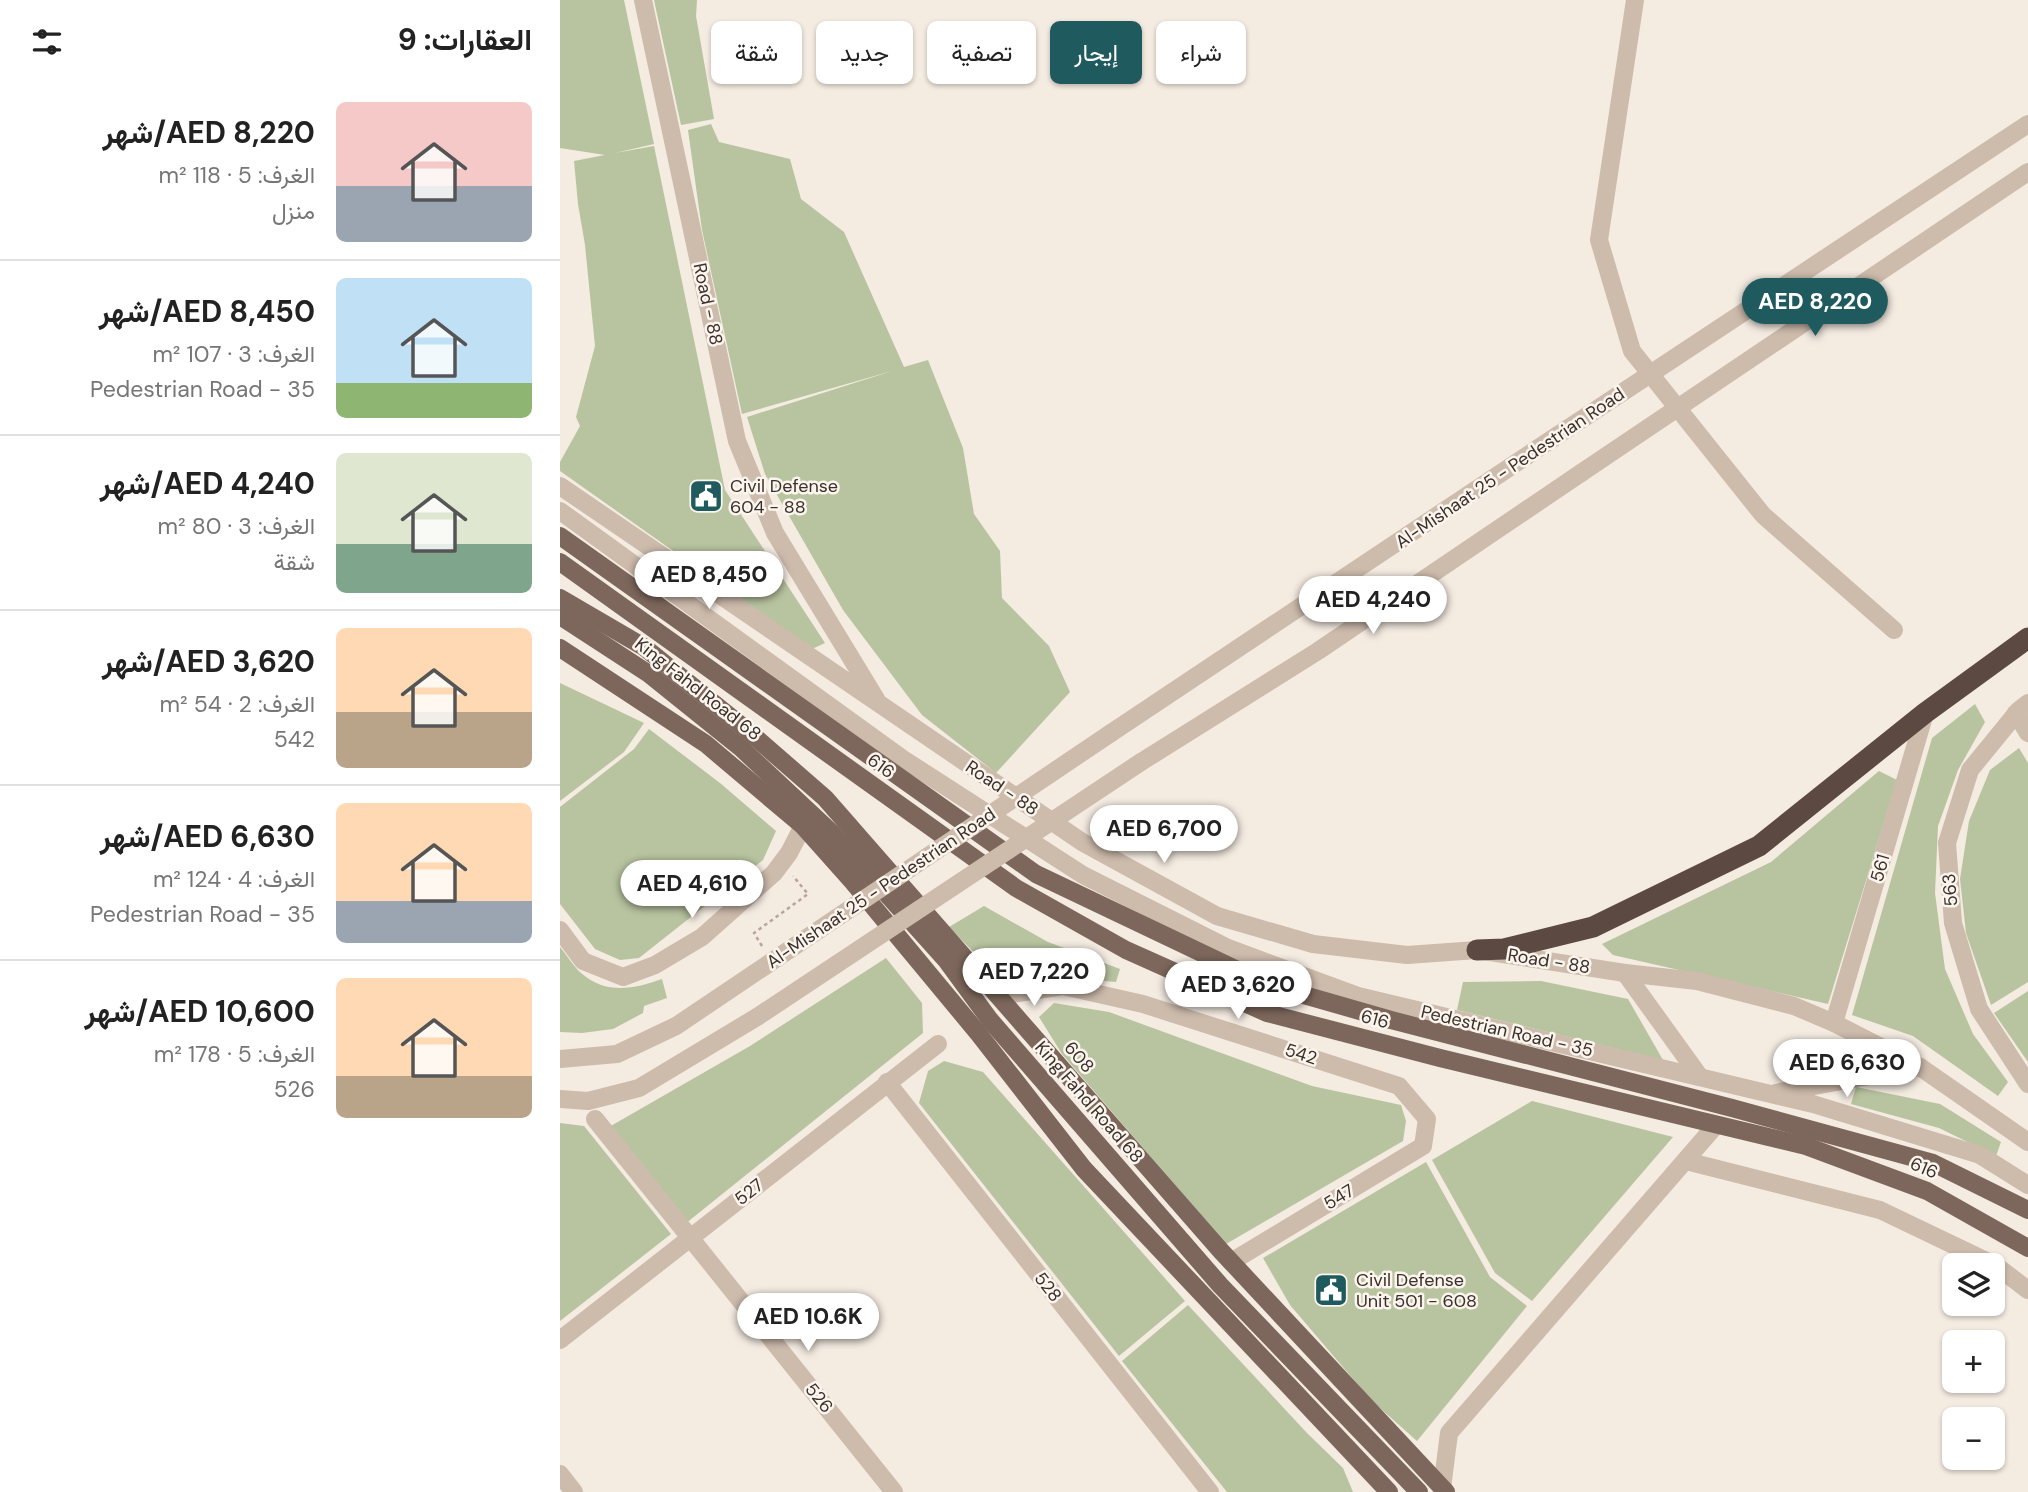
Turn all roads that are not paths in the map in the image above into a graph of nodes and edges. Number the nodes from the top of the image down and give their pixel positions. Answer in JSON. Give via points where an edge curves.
{"nodes":[{"id":1,"x":643,"y":0,"type":"edge"},
{"id":2,"x":1635,"y":0,"type":"edge"},
{"id":3,"x":2028,"y":124,"type":"edge"},
{"id":4,"x":2028,"y":172,"type":"edge"},
{"id":5,"x":560,"y":486,"type":"edge"},
{"id":6,"x":560,"y":510,"type":"edge"},
{"id":7,"x":560,"y":537,"type":"edge"},
{"id":8,"x":560,"y":562,"type":"edge"},
{"id":9,"x":560,"y":598,"type":"edge"},
{"id":10,"x":560,"y":616,"type":"edge"},
{"id":11,"x":1894,"y":630,"type":"dead end"},
{"id":12,"x":2028,"y":638,"type":"edge"},
{"id":13,"x":560,"y":649,"type":"edge"},
{"id":14,"x":880,"y":705,"type":"junction"},
{"id":15,"x":2022,"y":708,"type":"edge"},
{"id":16,"x":1925,"y":713,"type":"junction"},
{"id":17,"x":863,"y":729,"type":"junction"},
{"id":18,"x":2028,"y":733,"type":"edge"},
{"id":19,"x":803,"y":826,"type":"junction"},
{"id":20,"x":560,"y":930,"type":"edge"},
{"id":21,"x":1477,"y":950,"type":"junction"},
{"id":22,"x":1625,"y":973,"type":"junction"},
{"id":23,"x":999,"y":996,"type":"junction"},
{"id":24,"x":1834,"y":1023,"type":"junction"},
{"id":25,"x":938,"y":1044,"type":"dead end"},
{"id":26,"x":560,"y":1059,"type":"edge"},
{"id":27,"x":1920,"y":1067,"type":"junction"},
{"id":28,"x":1700,"y":1077,"type":"junction"},
{"id":29,"x":887,"y":1082,"type":"junction"},
{"id":30,"x":2028,"y":1084,"type":"edge"},
{"id":31,"x":1768,"y":1094,"type":"junction"},
{"id":32,"x":560,"y":1099,"type":"edge"},
{"id":33,"x":595,"y":1119,"type":"dead end"},
{"id":34,"x":1427,"y":1119,"type":"joint"},
{"id":35,"x":1716,"y":1125,"type":"junction"},
{"id":36,"x":2028,"y":1142,"type":"edge"},
{"id":37,"x":1686,"y":1161,"type":"junction"},
{"id":38,"x":2028,"y":1185,"type":"edge"},
{"id":39,"x":2028,"y":1210,"type":"edge"},
{"id":40,"x":691,"y":1237,"type":"junction"},
{"id":41,"x":2028,"y":1248,"type":"edge"},
{"id":42,"x":1231,"y":1262,"type":"junction"},
{"id":43,"x":2028,"y":1290,"type":"edge"},
{"id":44,"x":560,"y":1340,"type":"edge"},
{"id":45,"x":560,"y":1474,"type":"edge"},
{"id":46,"x":1444,"y":1490,"type":"edge"},
{"id":47,"x":574,"y":1492,"type":"edge"},
{"id":48,"x":894,"y":1492,"type":"edge"},
{"id":49,"x":1210,"y":1492,"type":"edge"},
{"id":50,"x":1389,"y":1492,"type":"edge"},
{"id":51,"x":1419,"y":1492,"type":"edge"}],
"edges":[{"from":1,"to":14,"type":"street","name":"Road - 88","via":[[737,441],[775,533]]},
{"from":2,"to":11,"type":"street","via":[[1599,240],[1632,351],[1763,515]]},
{"from":3,"to":26,"type":"street","name":"Al-Mishaat 25 - Pedestrian Road","bridge":true,"via":[[676,1026],[617,1054]]},
{"from":4,"to":32,"type":"street","bridge":true,"via":[[1318,650],[757,1017],[639,1088],[588,1101]]},
{"from":5,"to":14,"type":"street"},
{"from":6,"to":17,"type":"street","name":"Pedestrian Road - 35"},
{"from":7,"to":39,"type":"main road","name":"616","via":[[1037,874],[1269,985],[1933,1163]]},
{"from":8,"to":35,"type":"main road","name":"616","via":[[1016,888],[1126,950],[1267,1013]]},
{"from":9,"to":23,"type":"main road","name":"608","via":[[644,647],[825,798]]},
{"from":10,"to":51,"type":"main road","name":"King Fahd Road 68","via":[[649,674],[741,748],[832,833],[946,960],[990,1020],[1220,1286]]},
{"from":12,"to":16,"type":"highway"},
{"from":13,"to":19,"type":"main road","via":[[706,744]]},
{"from":14,"to":17,"type":"street"},
{"from":14,"to":21,"type":"street","name":"Road - 88","via":[[1082,842],[1217,916],[1313,944],[1407,955]]},
{"from":15,"to":18,"type":"street"},
{"from":15,"to":30,"type":"street","name":"563","via":[[1970,770],[1947,843],[1953,923],[1979,1009]]},
{"from":16,"to":21,"type":"highway","via":[[1759,846],[1592,927],[1504,949]]},
{"from":16,"to":24,"type":"street","name":"561"},
{"from":17,"to":28,"type":"street","name":"Pedestrian Road - 35","via":[[1083,875],[1228,948],[1357,996]]},
{"from":19,"to":20,"type":"street","via":[[774,873],[702,937],[655,965],[623,977],[583,961]]},
{"from":19,"to":50,"type":"main road","via":[[978,1033],[1084,1169]]},
{"from":21,"to":22,"type":"street","name":"Road - 88"},
{"from":22,"to":24,"type":"street","name":"Road - 88","via":[[1697,981],[1794,1006]]},
{"from":22,"to":28,"type":"street"},
{"from":23,"to":34,"type":"street","name":"542","via":[[1063,986],[1143,1004],[1399,1086]]},
{"from":23,"to":42,"type":"main road","name":"608"},
{"from":24,"to":27,"type":"street","name":"Road - 88"},
{"from":25,"to":29,"type":"street","name":"527"},
{"from":27,"to":31,"type":"street"},
{"from":27,"to":36,"type":"street","name":"Road - 88"},
{"from":28,"to":31,"type":"street","name":"Pedestrian Road - 35"},
{"from":29,"to":40,"type":"street","name":"527"},
{"from":29,"to":49,"type":"street","name":"528"},
{"from":31,"to":38,"type":"street","name":"Pedestrian Road - 35","via":[[1980,1155]]},
{"from":33,"to":40,"type":"street","name":"526"},
{"from":34,"to":42,"type":"street","name":"547","via":[[1423,1146]]},
{"from":35,"to":37,"type":"street"},
{"from":35,"to":41,"type":"main road","name":"616","via":[[1806,1146],[1927,1191]]},
{"from":37,"to":43,"type":"street","via":[[1880,1210],[1995,1265]]},
{"from":37,"to":46,"type":"street","via":[[1449,1433]]},
{"from":40,"to":44,"type":"street","name":"527"},
{"from":40,"to":48,"type":"street","name":"526"},
{"from":42,"to":46,"type":"main road","name":"608"},
{"from":45,"to":47,"type":"street"}]}
